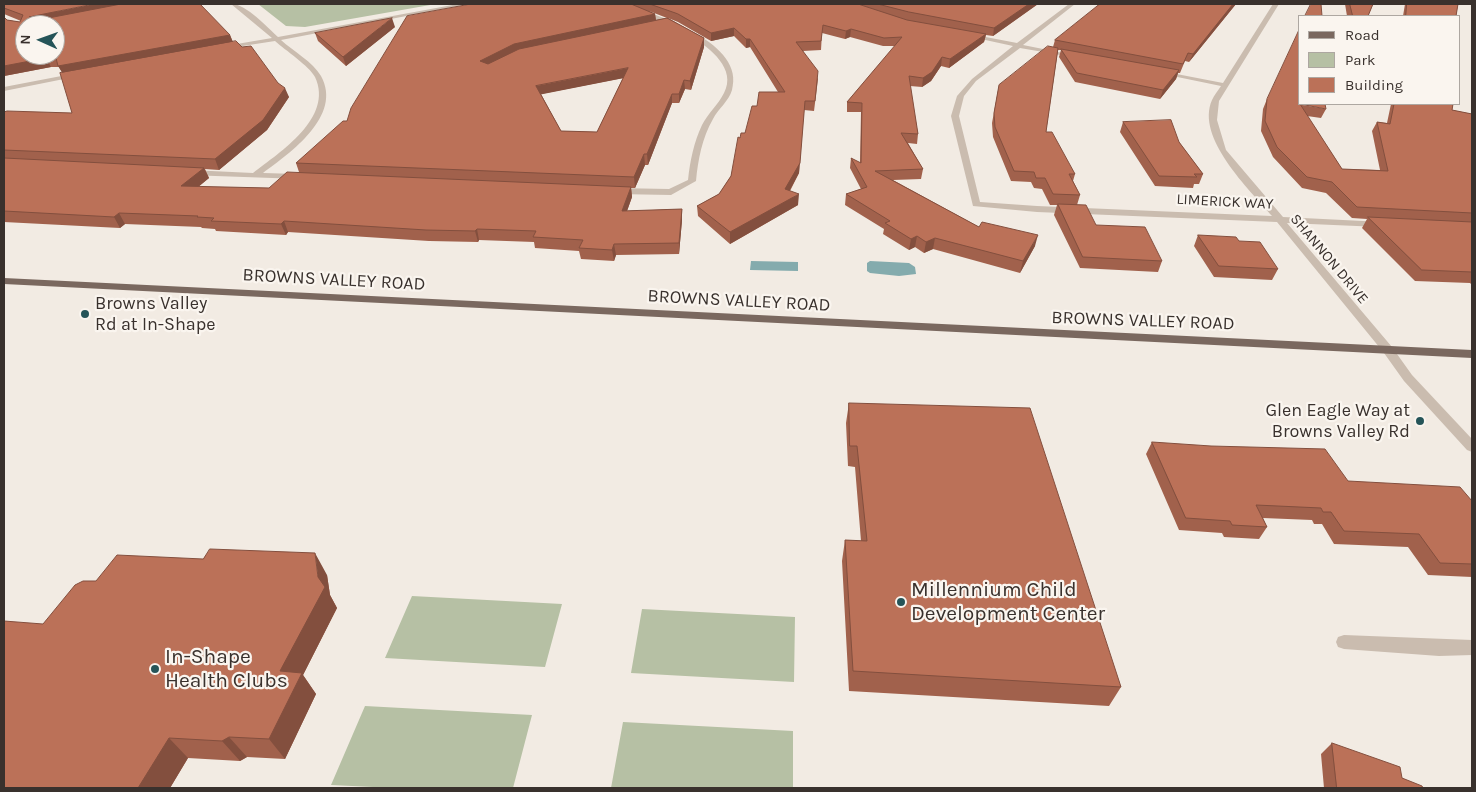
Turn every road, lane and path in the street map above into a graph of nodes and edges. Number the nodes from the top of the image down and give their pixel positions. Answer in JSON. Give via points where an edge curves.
{"nodes":[{"id":1,"x":234,"y":4,"type":"edge"},
{"id":2,"x":466,"y":4,"type":"edge"},
{"id":3,"x":622,"y":4,"type":"edge"},
{"id":4,"x":1072,"y":4,"type":"edge"},
{"id":5,"x":1276,"y":4,"type":"edge"},
{"id":6,"x":962,"y":34,"type":"edge"},
{"id":7,"x":276,"y":38,"type":"junction"},
{"id":8,"x":1018,"y":45,"type":"junction"},
{"id":9,"x":214,"y":50,"type":"edge"},
{"id":10,"x":1086,"y":58,"type":"edge"},
{"id":11,"x":1153,"y":71,"type":"edge"},
{"id":12,"x":88,"y":73,"type":"edge"},
{"id":13,"x":1224,"y":85,"type":"junction"},
{"id":14,"x":4,"y":89,"type":"edge"},
{"id":15,"x":177,"y":172,"type":"edge"},
{"id":16,"x":254,"y":176,"type":"junction"},
{"id":17,"x":303,"y":178,"type":"edge"},
{"id":18,"x":605,"y":191,"type":"edge"},
{"id":19,"x":1278,"y":220,"type":"junction"},
{"id":20,"x":1387,"y":224,"type":"edge"},
{"id":21,"x":4,"y":281,"type":"edge"},
{"id":22,"x":1388,"y":350,"type":"junction"},
{"id":23,"x":1472,"y":354,"type":"edge"},
{"id":24,"x":1472,"y":447,"type":"edge"},
{"id":25,"x":1344,"y":642,"type":"dead end"},
{"id":26,"x":1472,"y":648,"type":"edge"}],
"edges":[{"from":1,"to":7,"type":"street","via":[[252,15]]},
{"from":2,"to":7,"type":"street"},
{"from":3,"to":18,"type":"street","via":[[708,44],[726,60],[731,77],[728,91],[709,119],[694,152],[692,181],[671,192]]},
{"from":4,"to":8,"type":"street"},
{"from":5,"to":13,"type":"street","name":"SHANNON DRIVE"},
{"from":6,"to":8,"type":"street"},
{"from":7,"to":9,"type":"street"},
{"from":7,"to":16,"type":"street","via":[[318,77],[322,94],[320,113],[300,139]]},
{"from":8,"to":10,"type":"street"},
{"from":8,"to":19,"type":"street","name":"LIMERICK WAY","via":[[974,80],[961,96],[955,116],[976,204]]},
{"from":11,"to":13,"type":"street"},
{"from":12,"to":14,"type":"street"},
{"from":13,"to":19,"type":"street","name":"SHANNON DRIVE","via":[[1216,102],[1213,120],[1222,150]]},
{"from":15,"to":16,"type":"street"},
{"from":16,"to":17,"type":"street"},
{"from":19,"to":20,"type":"street","name":"LIMERICK WAY"},
{"from":19,"to":22,"type":"street","name":"SHANNON DRIVE"},
{"from":21,"to":22,"type":"main road","name":"BROWNS VALLEY ROAD"},
{"from":22,"to":23,"type":"main road","name":"BROWNS VALLEY ROAD"},
{"from":22,"to":24,"type":"street","name":"SHANNON DRIVE","via":[[1408,378]]},
{"from":25,"to":26,"type":"street"}]}
